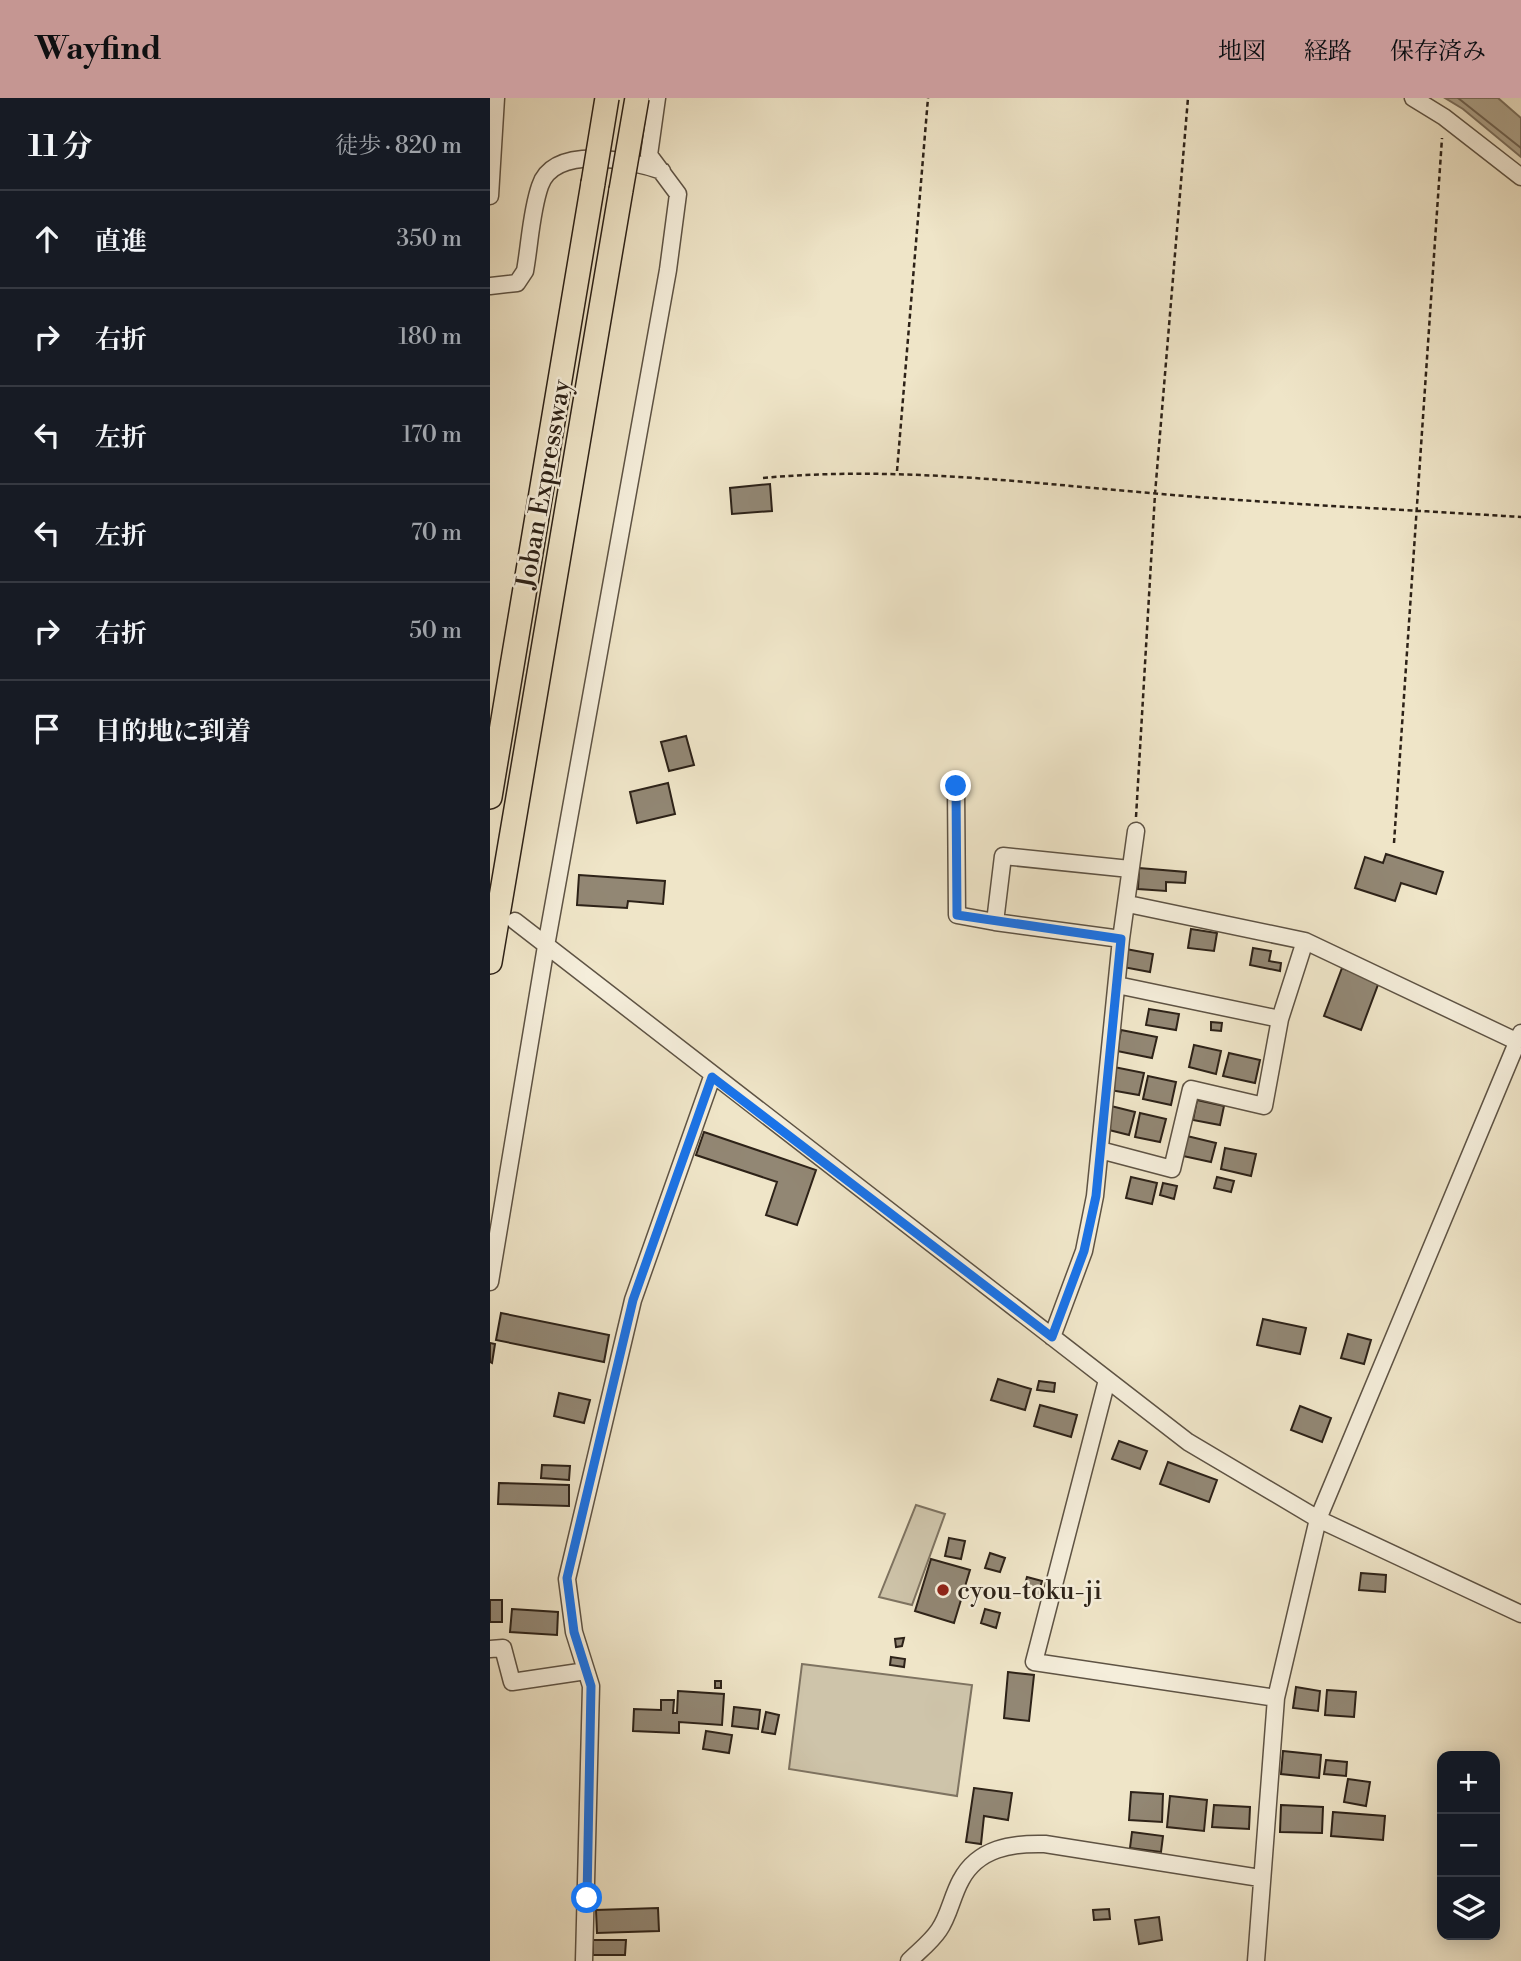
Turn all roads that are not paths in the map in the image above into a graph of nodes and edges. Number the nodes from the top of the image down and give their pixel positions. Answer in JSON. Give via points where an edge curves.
{"nodes":[{"id":1,"x":496,"y":98,"type":"edge"},
{"id":2,"x":607,"y":98,"type":"edge"},
{"id":3,"x":637,"y":98,"type":"edge"},
{"id":4,"x":657,"y":98,"type":"edge"},
{"id":5,"x":1413,"y":98,"type":"edge"},
{"id":6,"x":662,"y":171,"type":"junction"},
{"id":7,"x":1521,"y":177,"type":"edge"},
{"id":8,"x":490,"y":196,"type":"edge"},
{"id":9,"x":490,"y":286,"type":"edge"},
{"id":10,"x":956,"y":786,"type":"dead end"},
{"id":11,"x":490,"y":797,"type":"edge"},
{"id":12,"x":1136,"y":831,"type":"road end"},
{"id":13,"x":1130,"y":869,"type":"junction"},
{"id":14,"x":1128,"y":904,"type":"junction"},
{"id":15,"x":515,"y":922,"type":"dead end"},
{"id":16,"x":995,"y":922,"type":"junction"},
{"id":17,"x":1121,"y":939,"type":"junction"},
{"id":18,"x":1305,"y":941,"type":"junction"},
{"id":19,"x":545,"y":946,"type":"junction"},
{"id":20,"x":490,"y":962,"type":"edge"},
{"id":21,"x":1117,"y":985,"type":"junction"},
{"id":22,"x":1280,"y":1019,"type":"junction"},
{"id":23,"x":1518,"y":1037,"type":"edge"},
{"id":24,"x":712,"y":1077,"type":"junction"},
{"id":25,"x":1100,"y":1150,"type":"junction"},
{"id":26,"x":490,"y":1282,"type":"edge"},
{"id":27,"x":1052,"y":1337,"type":"junction"},
{"id":28,"x":1107,"y":1380,"type":"junction"},
{"id":29,"x":1318,"y":1519,"type":"junction"},
{"id":30,"x":1521,"y":1614,"type":"edge"},
{"id":31,"x":490,"y":1649,"type":"edge"},
{"id":32,"x":586,"y":1671,"type":"junction"},
{"id":33,"x":1276,"y":1698,"type":"junction"},
{"id":34,"x":1260,"y":1878,"type":"junction"},
{"id":35,"x":584,"y":1961,"type":"edge"},
{"id":36,"x":909,"y":1961,"type":"edge"},
{"id":37,"x":1256,"y":1961,"type":"edge"}],
"edges":[{"from":1,"to":8,"type":"street"},
{"from":2,"to":11,"type":"highway","name":"Joban Expressway","bridge":true},
{"from":3,"to":20,"type":"highway","name":"Joban Expressway","bridge":true},
{"from":4,"to":6,"type":"street","via":[[649,155]]},
{"from":5,"to":7,"type":"street"},
{"from":6,"to":9,"type":"street","via":[[630,162],[591,160],[555,166],[540,183],[525,271],[517,283]]},
{"from":6,"to":19,"type":"street","via":[[678,194],[668,270]]},
{"from":10,"to":16,"type":"street","via":[[957,915]]},
{"from":12,"to":13,"type":"street"},
{"from":13,"to":14,"type":"street"},
{"from":13,"to":16,"type":"street","via":[[1003,856]]},
{"from":14,"to":17,"type":"street"},
{"from":14,"to":18,"type":"street"},
{"from":15,"to":19,"type":"street"},
{"from":16,"to":17,"type":"street"},
{"from":17,"to":21,"type":"street"},
{"from":18,"to":22,"type":"street"},
{"from":18,"to":23,"type":"street"},
{"from":19,"to":24,"type":"street"},
{"from":19,"to":26,"type":"street"},
{"from":21,"to":22,"type":"street"},
{"from":21,"to":25,"type":"street"},
{"from":22,"to":25,"type":"street","via":[[1264,1106],[1191,1089],[1172,1169]]},
{"from":23,"to":29,"type":"street"},
{"from":24,"to":27,"type":"street"},
{"from":24,"to":32,"type":"street","via":[[633,1300],[567,1578],[574,1632]]},
{"from":25,"to":27,"type":"street","via":[[1084,1251]]},
{"from":27,"to":28,"type":"street"},
{"from":28,"to":29,"type":"street","via":[[1188,1442]]},
{"from":28,"to":33,"type":"street","via":[[1034,1661]]},
{"from":29,"to":30,"type":"street"},
{"from":29,"to":33,"type":"street"},
{"from":31,"to":32,"type":"street","via":[[503,1648],[512,1682]]},
{"from":32,"to":35,"type":"street","via":[[591,1686]]},
{"from":33,"to":34,"type":"street"},
{"from":34,"to":36,"type":"street","via":[[1017,1843],[974,1862],[961,1879],[940,1929]]},
{"from":34,"to":37,"type":"street"}]}
